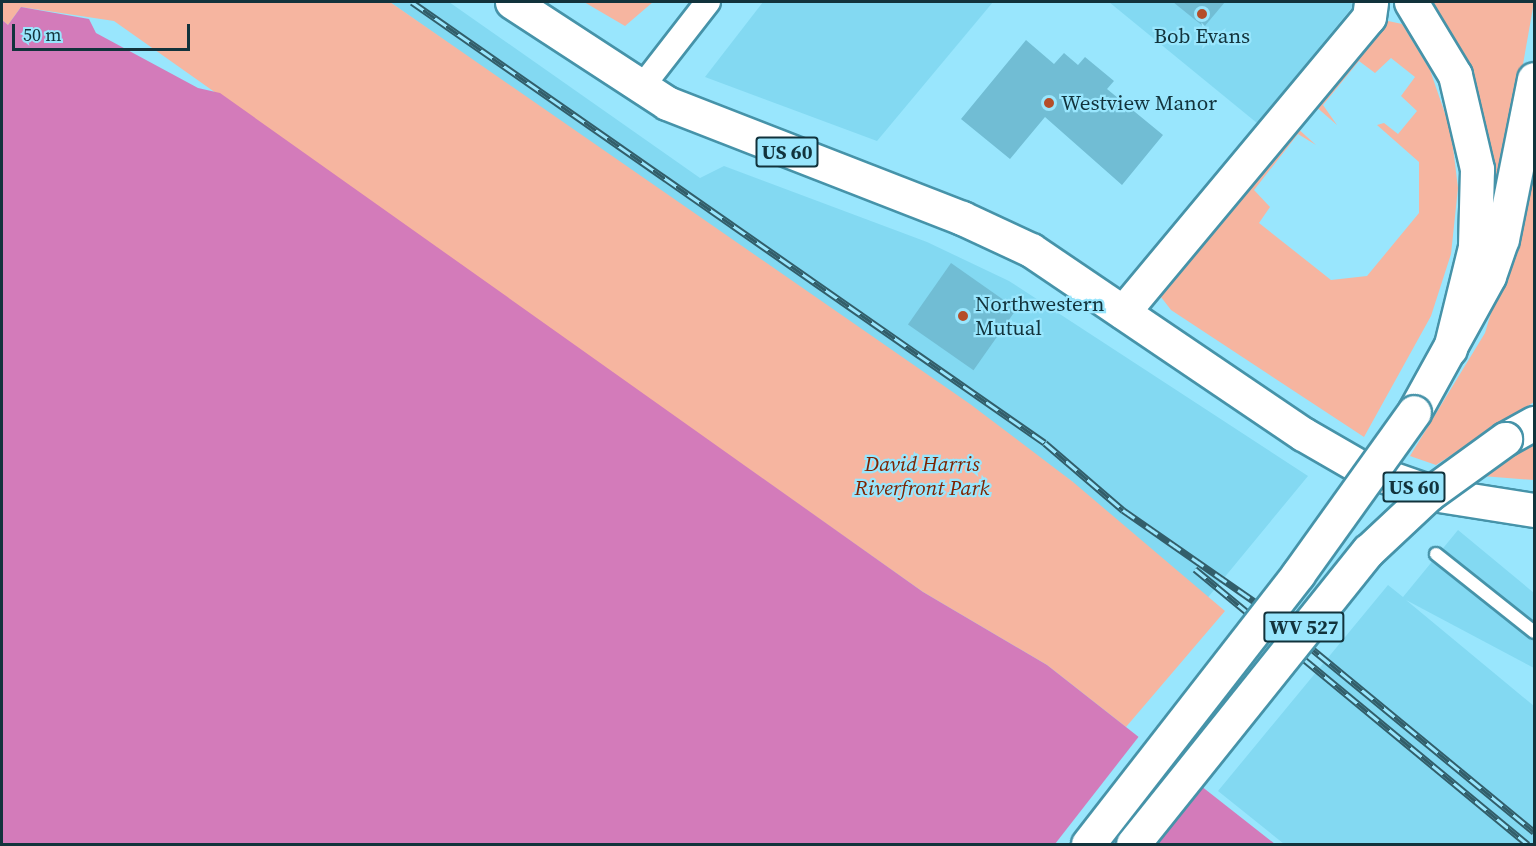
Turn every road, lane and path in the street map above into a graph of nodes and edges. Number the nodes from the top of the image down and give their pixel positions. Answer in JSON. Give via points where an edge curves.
{"nodes":[{"id":1,"x":512,"y":2,"type":"edge"},
{"id":2,"x":708,"y":2,"type":"edge"},
{"id":3,"x":1371,"y":2,"type":"edge"},
{"id":4,"x":1411,"y":2,"type":"edge"},
{"id":5,"x":1534,"y":79,"type":"edge"},
{"id":6,"x":641,"y":88,"type":"junction"},
{"id":7,"x":1123,"y":312,"type":"junction"},
{"id":8,"x":1450,"y":349,"type":"junction"},
{"id":9,"x":1534,"y":423,"type":"edge"},
{"id":10,"x":1534,"y":510,"type":"edge"},
{"id":11,"x":1436,"y":554,"type":"dead end"},
{"id":12,"x":1534,"y":632,"type":"edge"},
{"id":13,"x":1088,"y":844,"type":"edge"},
{"id":14,"x":1133,"y":844,"type":"edge"}],
"edges":[{"from":1,"to":6,"type":"main road","number":"US 60"},
{"from":2,"to":6,"type":"street"},
{"from":3,"to":7,"type":"main road","via":[[1369,17]]},
{"from":4,"to":8,"type":"main road","via":[[1455,75],[1477,169],[1475,247]]},
{"from":5,"to":8,"type":"main road","number":"WV 527","via":[[1502,239]]},
{"from":6,"to":7,"type":"main road","number":"US 60","via":[[709,122],[996,232]]},
{"from":7,"to":10,"type":"main road","number":"US 60","via":[[1303,434],[1362,468],[1439,495]]},
{"from":8,"to":13,"type":"main road","number":"WV 527","bridge":true,"via":[[1414,412],[1298,574]]},
{"from":9,"to":14,"type":"main road","number":"WV 527","bridge":true,"via":[[1429,494],[1368,551]]},
{"from":11,"to":12,"type":"lane"}]}
